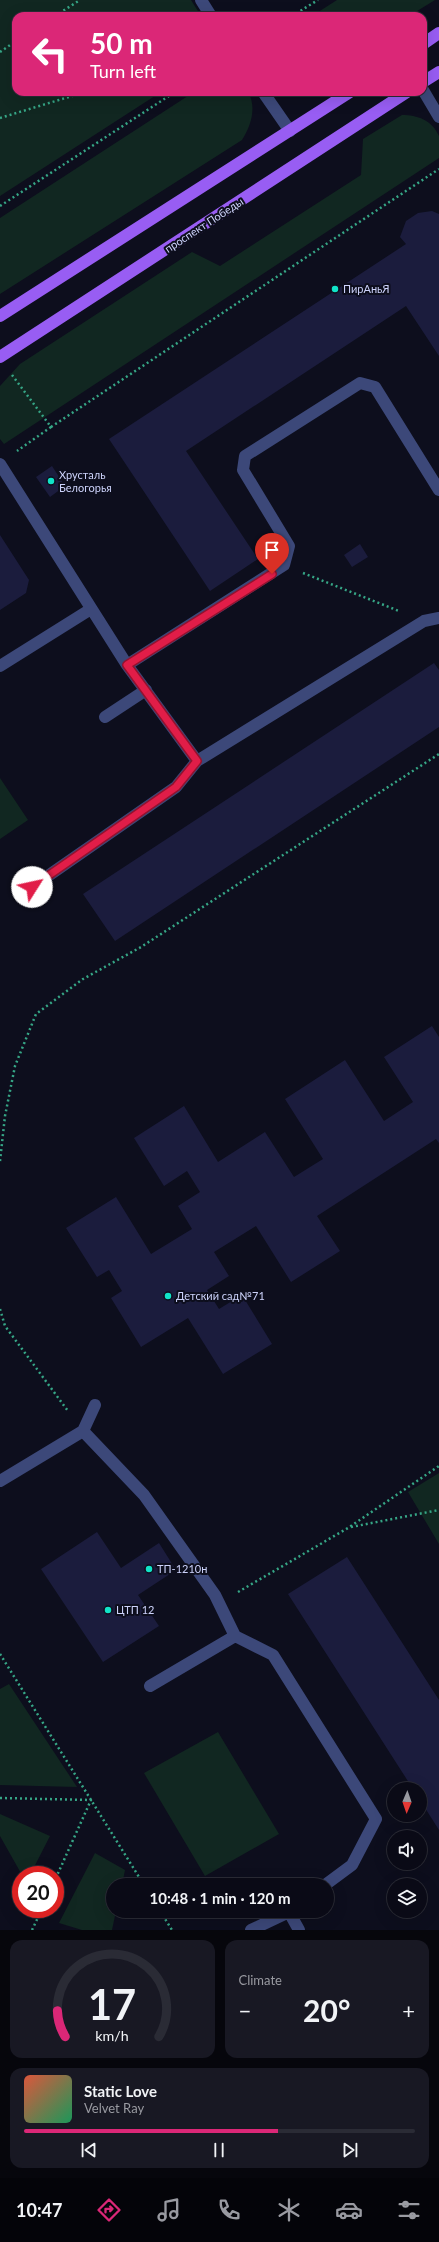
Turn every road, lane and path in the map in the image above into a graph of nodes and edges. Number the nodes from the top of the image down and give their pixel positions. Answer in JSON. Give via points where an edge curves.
{"nodes":[{"id":1,"x":80,"y":0,"type":"edge"},
{"id":2,"x":201,"y":0,"type":"edge"},
{"id":3,"x":318,"y":0,"type":"edge"},
{"id":4,"x":61,"y":12,"type":"edge"},
{"id":5,"x":209,"y":12,"type":"edge"},
{"id":6,"x":298,"y":12,"type":"edge"},
{"id":7,"x":439,"y":33,"type":"edge"},
{"id":8,"x":427,"y":41,"type":"edge"},
{"id":9,"x":12,"y":44,"type":"edge"},
{"id":10,"x":0,"y":52,"type":"edge"},
{"id":11,"x":439,"y":72,"type":"edge"},
{"id":12,"x":427,"y":80,"type":"edge"},
{"id":13,"x":72,"y":96,"type":"edge"},
{"id":14,"x":169,"y":96,"type":"edge"},
{"id":15,"x":266,"y":96,"type":"edge"},
{"id":16,"x":344,"y":96,"type":"edge"},
{"id":17,"x":402,"y":96,"type":"edge"},
{"id":18,"x":427,"y":96,"type":"edge"},
{"id":19,"x":439,"y":117,"type":"edge"},
{"id":20,"x":0,"y":118,"type":"edge"},
{"id":21,"x":290,"y":131,"type":"junction"},
{"id":22,"x":439,"y":169,"type":"edge"},
{"id":23,"x":0,"y":206,"type":"edge"},
{"id":24,"x":0,"y":316,"type":"edge"},
{"id":25,"x":0,"y":357,"type":"edge"},
{"id":26,"x":9,"y":371,"type":"dead end"},
{"id":27,"x":51,"y":427,"type":"junction"},
{"id":28,"x":13,"y":454,"type":"dead end"},
{"id":29,"x":0,"y":464,"type":"edge"},
{"id":30,"x":439,"y":490,"type":"edge"},
{"id":31,"x":284,"y":565,"type":"junction"},
{"id":32,"x":91,"y":609,"type":"junction"},
{"id":33,"x":439,"y":618,"type":"edge"},
{"id":34,"x":424,"y":621,"type":"junction"},
{"id":35,"x":127,"y":665,"type":"junction"},
{"id":36,"x":0,"y":666,"type":"edge"},
{"id":37,"x":146,"y":690,"type":"junction"},
{"id":38,"x":105,"y":717,"type":"dead end"},
{"id":39,"x":439,"y":754,"type":"edge"},
{"id":40,"x":197,"y":761,"type":"junction"},
{"id":41,"x":32,"y":887,"type":"dead end"},
{"id":42,"x":0,"y":1162,"type":"edge"},
{"id":43,"x":0,"y":1309,"type":"edge"},
{"id":44,"x":95,"y":1405,"type":"dead end"},
{"id":45,"x":83,"y":1431,"type":"junction"},
{"id":46,"x":439,"y":1466,"type":"edge"},
{"id":47,"x":0,"y":1481,"type":"edge"},
{"id":48,"x":439,"y":1510,"type":"edge"},
{"id":49,"x":348,"y":1528,"type":"junction"},
{"id":50,"x":215,"y":1595,"type":"junction"},
{"id":51,"x":235,"y":1636,"type":"junction"},
{"id":52,"x":0,"y":1654,"type":"edge"},
{"id":53,"x":150,"y":1686,"type":"dead end"},
{"id":54,"x":0,"y":1798,"type":"edge"},
{"id":55,"x":91,"y":1800,"type":"junction"},
{"id":56,"x":61,"y":1866,"type":"edge"},
{"id":57,"x":140,"y":1878,"type":"edge"},
{"id":58,"x":334,"y":1878,"type":"edge"},
{"id":59,"x":38,"y":1918,"type":"edge"},
{"id":60,"x":164,"y":1918,"type":"edge"},
{"id":61,"x":277,"y":1918,"type":"edge"},
{"id":62,"x":293,"y":1918,"type":"edge"},
{"id":63,"x":32,"y":1930,"type":"edge"},
{"id":64,"x":172,"y":1930,"type":"edge"},
{"id":65,"x":251,"y":1930,"type":"edge"},
{"id":66,"x":299,"y":1930,"type":"edge"}],
"edges":[{"from":1,"to":4,"type":"path"},
{"from":2,"to":5,"type":"lane"},
{"from":3,"to":6,"type":"path"},
{"from":7,"to":8,"type":"main road"},
{"from":9,"to":10,"type":"path"},
{"from":11,"to":12,"type":"main road"},
{"from":13,"to":20,"type":"path"},
{"from":14,"to":23,"type":"path"},
{"from":15,"to":21,"type":"lane"},
{"from":16,"to":21,"type":"main road"},
{"from":17,"to":25,"type":"main road","name":"проспект Победы"},
{"from":18,"to":19,"type":"lane"},
{"from":21,"to":24,"type":"main road"},
{"from":22,"to":27,"type":"path"},
{"from":26,"to":27,"type":"path"},
{"from":27,"to":28,"type":"path"},
{"from":29,"to":32,"type":"lane"},
{"from":30,"to":31,"type":"lane","via":[[375,387],[360,383],[245,456],[243,470],[289,546]]},
{"from":31,"to":34,"type":"path"},
{"from":31,"to":35,"type":"lane"},
{"from":32,"to":35,"type":"lane"},
{"from":32,"to":36,"type":"lane"},
{"from":33,"to":34,"type":"lane"},
{"from":34,"to":40,"type":"lane"},
{"from":35,"to":37,"type":"lane"},
{"from":37,"to":38,"type":"lane"},
{"from":37,"to":40,"type":"lane"},
{"from":39,"to":42,"type":"path","via":[[141,947],[83,980],[36,1014],[15,1066],[5,1116]]},
{"from":40,"to":41,"type":"lane","via":[[176,787]]},
{"from":43,"to":45,"type":"path","via":[[5,1326]]},
{"from":44,"to":45,"type":"lane"},
{"from":45,"to":47,"type":"lane"},
{"from":45,"to":50,"type":"lane","via":[[144,1495]]},
{"from":46,"to":49,"type":"path"},
{"from":48,"to":49,"type":"path"},
{"from":49,"to":50,"type":"path","via":[[233,1595]]},
{"from":50,"to":51,"type":"lane"},
{"from":51,"to":53,"type":"lane"},
{"from":51,"to":58,"type":"lane","via":[[273,1655],[376,1819],[352,1865]]},
{"from":52,"to":55,"type":"path"},
{"from":54,"to":55,"type":"path"},
{"from":55,"to":56,"type":"path"},
{"from":55,"to":57,"type":"path"},
{"from":59,"to":63,"type":"path"},
{"from":60,"to":64,"type":"path"},
{"from":61,"to":65,"type":"lane"},
{"from":62,"to":66,"type":"lane"}]}
